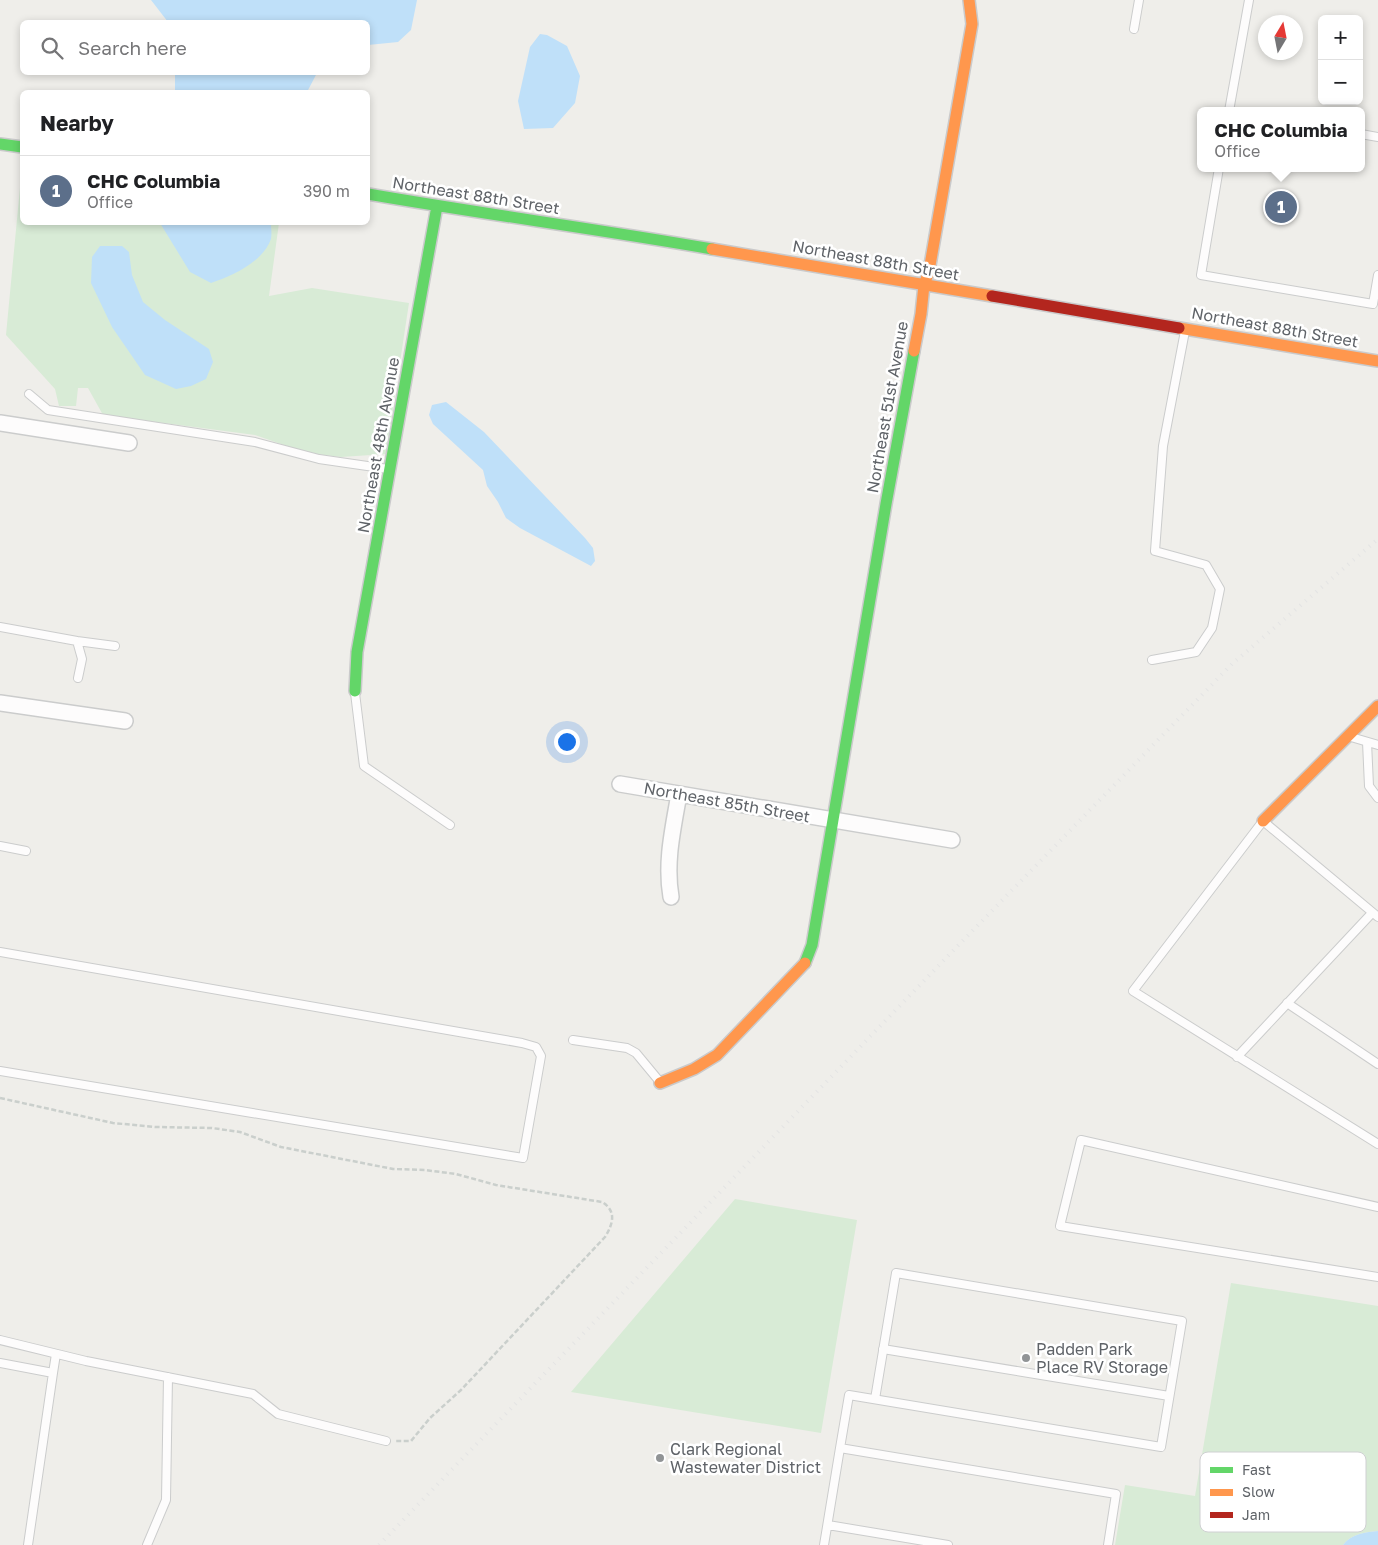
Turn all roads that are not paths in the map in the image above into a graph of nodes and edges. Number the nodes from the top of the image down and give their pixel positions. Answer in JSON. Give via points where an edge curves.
{"nodes":[{"id":1,"x":969,"y":0,"type":"edge"},
{"id":2,"x":1139,"y":0,"type":"edge"},
{"id":3,"x":1249,"y":0,"type":"edge"},
{"id":4,"x":1134,"y":29,"type":"dead end"},
{"id":5,"x":1230,"y":107,"type":"edge"},
{"id":6,"x":1365,"y":135,"type":"edge"},
{"id":7,"x":1378,"y":137,"type":"edge"},
{"id":8,"x":0,"y":144,"type":"edge"},
{"id":9,"x":20,"y":147,"type":"edge"},
{"id":10,"x":1218,"y":172,"type":"edge"},
{"id":11,"x":370,"y":194,"type":"edge"},
{"id":12,"x":436,"y":206,"type":"junction"},
{"id":13,"x":1378,"y":275,"type":"edge"},
{"id":14,"x":924,"y":285,"type":"junction"},
{"id":15,"x":1186,"y":329,"type":"junction"},
{"id":16,"x":1378,"y":361,"type":"edge"},
{"id":17,"x":29,"y":394,"type":"dead end"},
{"id":18,"x":0,"y":423,"type":"edge"},
{"id":19,"x":129,"y":443,"type":"dead end"},
{"id":20,"x":390,"y":469,"type":"junction"},
{"id":21,"x":0,"y":627,"type":"edge"},
{"id":22,"x":77,"y":641,"type":"junction"},
{"id":23,"x":115,"y":646,"type":"dead end"},
{"id":24,"x":1152,"y":660,"type":"dead end"},
{"id":25,"x":78,"y":678,"type":"dead end"},
{"id":26,"x":355,"y":691,"type":"joint"},
{"id":27,"x":0,"y":703,"type":"edge"},
{"id":28,"x":1378,"y":706,"type":"edge"},
{"id":29,"x":125,"y":721,"type":"dead end"},
{"id":30,"x":1348,"y":736,"type":"junction"},
{"id":31,"x":1367,"y":742,"type":"junction"},
{"id":32,"x":1378,"y":745,"type":"edge"},
{"id":33,"x":620,"y":784,"type":"dead end"},
{"id":34,"x":679,"y":794,"type":"junction"},
{"id":35,"x":1378,"y":798,"type":"edge"},
{"id":36,"x":834,"y":820,"type":"junction"},
{"id":37,"x":1263,"y":821,"type":"junction"},
{"id":38,"x":450,"y":825,"type":"dead end"},
{"id":39,"x":952,"y":840,"type":"dead end"},
{"id":40,"x":0,"y":846,"type":"edge"},
{"id":41,"x":26,"y":851,"type":"dead end"},
{"id":42,"x":671,"y":897,"type":"dead end"},
{"id":43,"x":1375,"y":915,"type":"edge"},
{"id":44,"x":0,"y":952,"type":"edge"},
{"id":45,"x":1288,"y":1003,"type":"junction"},
{"id":46,"x":573,"y":1040,"type":"dead end"},
{"id":47,"x":1237,"y":1057,"type":"junction"},
{"id":48,"x":1378,"y":1064,"type":"edge"},
{"id":49,"x":0,"y":1071,"type":"edge"},
{"id":50,"x":660,"y":1083,"type":"joint"},
{"id":51,"x":1378,"y":1144,"type":"edge"},
{"id":52,"x":1378,"y":1207,"type":"edge"},
{"id":53,"x":1378,"y":1276,"type":"edge"},
{"id":54,"x":0,"y":1340,"type":"edge"},
{"id":55,"x":883,"y":1349,"type":"junction"},
{"id":56,"x":56,"y":1354,"type":"junction"},
{"id":57,"x":0,"y":1363,"type":"edge"},
{"id":58,"x":53,"y":1373,"type":"junction"},
{"id":59,"x":168,"y":1377,"type":"junction"},
{"id":60,"x":1169,"y":1396,"type":"junction"},
{"id":61,"x":875,"y":1399,"type":"junction"},
{"id":62,"x":386,"y":1441,"type":"road end"},
{"id":63,"x":840,"y":1448,"type":"junction"},
{"id":64,"x":828,"y":1525,"type":"junction"},
{"id":65,"x":28,"y":1545,"type":"edge"},
{"id":66,"x":147,"y":1545,"type":"edge"},
{"id":67,"x":824,"y":1545,"type":"edge"},
{"id":68,"x":948,"y":1545,"type":"edge"},
{"id":69,"x":1108,"y":1545,"type":"edge"}],
"edges":[{"from":1,"to":14,"type":"street","name":"Northeast 51st Avenue","via":[[972,24]]},
{"from":2,"to":4,"type":"lane"},
{"from":3,"to":5,"type":"lane"},
{"from":6,"to":7,"type":"lane"},
{"from":8,"to":9,"type":"street"},
{"from":10,"to":13,"type":"lane","via":[[1201,275],[1373,304]]},
{"from":11,"to":12,"type":"street","name":"Northeast 88th Street"},
{"from":12,"to":14,"type":"street","name":"Northeast 88th Street","via":[[589,228]]},
{"from":12,"to":20,"type":"street","name":"Northeast 48th Avenue"},
{"from":14,"to":15,"type":"street","name":"Northeast 88th Street"},
{"from":14,"to":36,"type":"street","name":"Northeast 51st Avenue"},
{"from":15,"to":16,"type":"street","name":"Northeast 88th Street"},
{"from":15,"to":24,"type":"lane","via":[[1163,446],[1155,551],[1206,565],[1220,589],[1212,628],[1196,652]]},
{"from":17,"to":20,"type":"lane","via":[[48,410],[254,442],[319,459]]},
{"from":18,"to":19,"type":"street"},
{"from":20,"to":26,"type":"street","name":"Northeast 48th Avenue","via":[[357,652]]},
{"from":21,"to":22,"type":"lane"},
{"from":22,"to":23,"type":"lane"},
{"from":22,"to":25,"type":"lane","via":[[82,659]]},
{"from":26,"to":38,"type":"lane","via":[[364,766]]},
{"from":27,"to":29,"type":"street"},
{"from":28,"to":30,"type":"street"},
{"from":30,"to":31,"type":"lane"},
{"from":30,"to":37,"type":"street"},
{"from":31,"to":32,"type":"lane"},
{"from":31,"to":35,"type":"lane","via":[[1369,786]]},
{"from":33,"to":34,"type":"street","name":"Northeast 85th Street"},
{"from":34,"to":36,"type":"street","name":"Northeast 85th Street"},
{"from":34,"to":42,"type":"street","via":[[668,861]]},
{"from":36,"to":39,"type":"street","name":"Northeast 85th Street"},
{"from":36,"to":50,"type":"street","name":"Northeast 51st Avenue","via":[[812,944],[805,963],[717,1055]]},
{"from":37,"to":43,"type":"lane"},
{"from":37,"to":47,"type":"lane","via":[[1133,991]]},
{"from":40,"to":41,"type":"lane"},
{"from":43,"to":45,"type":"lane"},
{"from":44,"to":49,"type":"lane","via":[[522,1043],[536,1047],[541,1056],[523,1158]]},
{"from":45,"to":47,"type":"lane"},
{"from":45,"to":48,"type":"lane"},
{"from":46,"to":50,"type":"lane","via":[[626,1048],[636,1053]]},
{"from":47,"to":51,"type":"lane"},
{"from":52,"to":53,"type":"lane","via":[[1081,1140],[1060,1226]]},
{"from":54,"to":56,"type":"lane"},
{"from":55,"to":60,"type":"lane"},
{"from":55,"to":60,"type":"lane","via":[[896,1273],[1182,1321]]},
{"from":55,"to":61,"type":"lane"},
{"from":56,"to":58,"type":"lane"},
{"from":56,"to":59,"type":"lane"},
{"from":57,"to":58,"type":"lane"},
{"from":58,"to":65,"type":"lane"},
{"from":59,"to":62,"type":"lane","via":[[253,1394],[278,1414]]},
{"from":59,"to":66,"type":"lane","via":[[166,1500]]},
{"from":60,"to":61,"type":"lane","via":[[1161,1447]]},
{"from":61,"to":63,"type":"lane","via":[[849,1395]]},
{"from":63,"to":64,"type":"lane"},
{"from":63,"to":69,"type":"lane","via":[[1116,1494]]},
{"from":64,"to":67,"type":"lane"},
{"from":64,"to":68,"type":"lane"}]}
